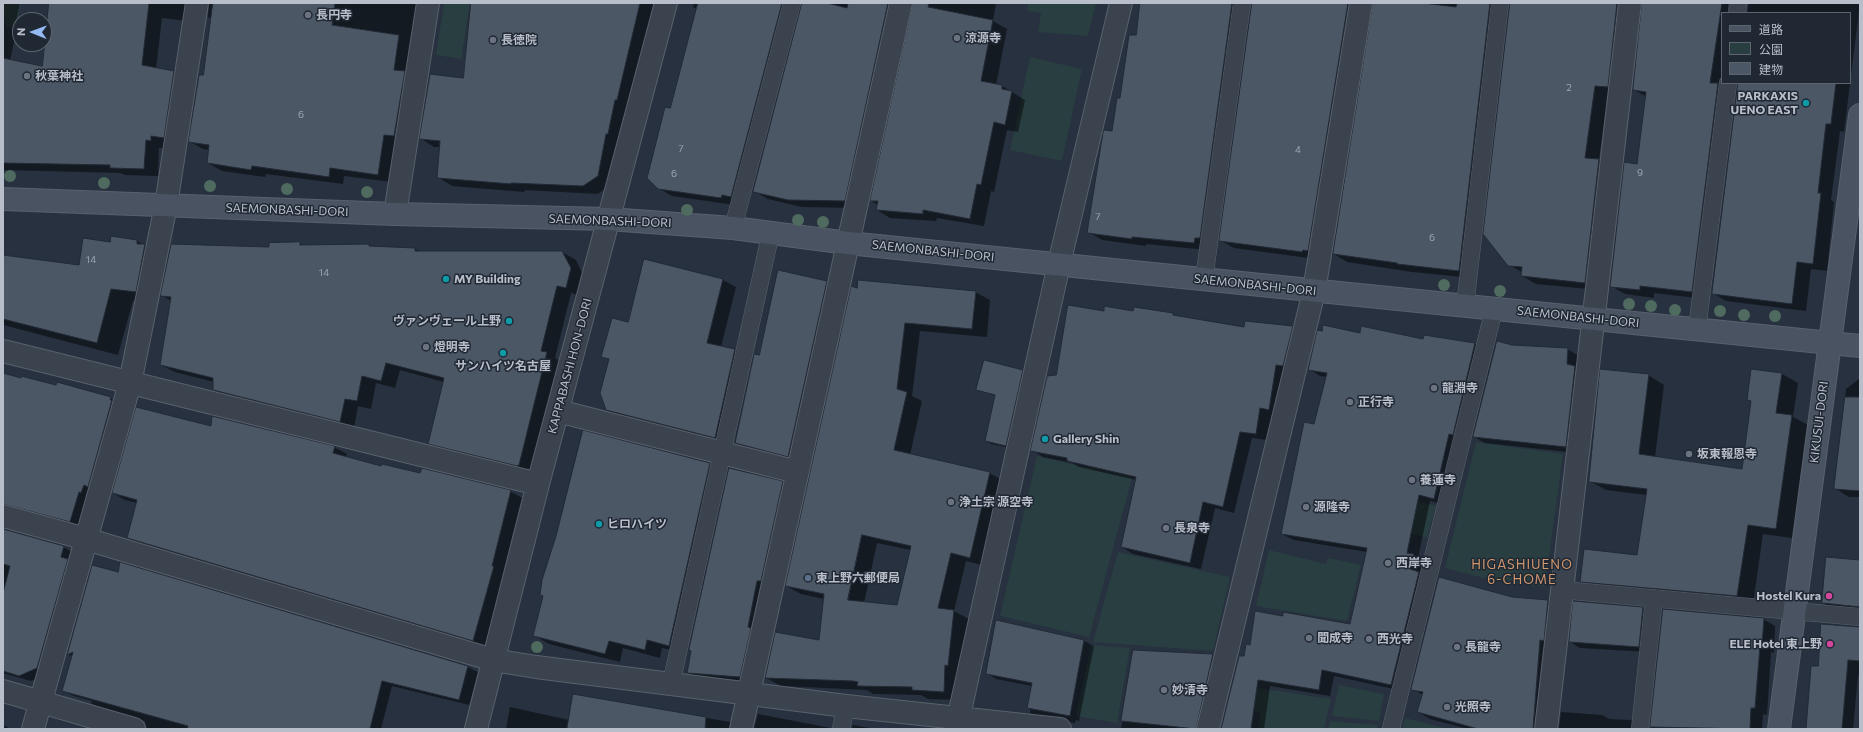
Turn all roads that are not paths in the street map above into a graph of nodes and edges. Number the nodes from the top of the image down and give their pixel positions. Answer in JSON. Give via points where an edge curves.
{"nodes":[{"id":1,"x":197,"y":3,"type":"edge"},
{"id":2,"x":428,"y":3,"type":"edge"},
{"id":3,"x":666,"y":3,"type":"edge"},
{"id":4,"x":792,"y":3,"type":"edge"},
{"id":5,"x":901,"y":3,"type":"edge"},
{"id":6,"x":1121,"y":3,"type":"edge"},
{"id":7,"x":1242,"y":3,"type":"edge"},
{"id":8,"x":1361,"y":3,"type":"edge"},
{"id":9,"x":1500,"y":3,"type":"edge"},
{"id":10,"x":1630,"y":3,"type":"edge"},
{"id":11,"x":1728,"y":84,"type":"edge"},
{"id":12,"x":1860,"y":115,"type":"edge"},
{"id":13,"x":3,"y":199,"type":"edge"},
{"id":14,"x":166,"y":205,"type":"junction"},
{"id":15,"x":396,"y":214,"type":"junction"},
{"id":16,"x":608,"y":219,"type":"junction"},
{"id":17,"x":733,"y":228,"type":"junction"},
{"id":18,"x":771,"y":232,"type":"junction"},
{"id":19,"x":848,"y":242,"type":"junction"},
{"id":20,"x":1060,"y":264,"type":"junction"},
{"id":21,"x":1204,"y":279,"type":"junction"},
{"id":22,"x":1314,"y":291,"type":"junction"},
{"id":23,"x":1465,"y":306,"type":"junction"},
{"id":24,"x":1494,"y":309,"type":"junction"},
{"id":25,"x":1593,"y":318,"type":"junction"},
{"id":26,"x":1696,"y":329,"type":"junction"},
{"id":27,"x":1830,"y":342,"type":"junction"},
{"id":28,"x":1860,"y":346,"type":"edge"},
{"id":29,"x":3,"y":351,"type":"edge"},
{"id":30,"x":130,"y":383,"type":"junction"},
{"id":31,"x":558,"y":411,"type":"junction"},
{"id":32,"x":722,"y":453,"type":"junction"},
{"id":33,"x":797,"y":472,"type":"junction"},
{"id":34,"x":538,"y":484,"type":"junction"},
{"id":35,"x":3,"y":516,"type":"edge"},
{"id":36,"x":86,"y":539,"type":"junction"},
{"id":37,"x":1562,"y":590,"type":"junction"},
{"id":38,"x":1654,"y":598,"type":"junction"},
{"id":39,"x":1795,"y":611,"type":"junction"},
{"id":40,"x":1860,"y":617,"type":"edge"},
{"id":41,"x":492,"y":660,"type":"junction"},
{"id":42,"x":671,"y":684,"type":"junction"},
{"id":43,"x":3,"y":691,"type":"edge"},
{"id":44,"x":748,"y":694,"type":"junction"},
{"id":45,"x":40,"y":701,"type":"junction"},
{"id":46,"x":846,"y":706,"type":"junction"},
{"id":47,"x":958,"y":723,"type":"edge"},
{"id":48,"x":33,"y":729,"type":"edge"},
{"id":49,"x":134,"y":729,"type":"edge"},
{"id":50,"x":476,"y":729,"type":"edge"},
{"id":51,"x":741,"y":729,"type":"edge"},
{"id":52,"x":841,"y":729,"type":"edge"},
{"id":53,"x":1060,"y":729,"type":"edge"},
{"id":54,"x":1208,"y":729,"type":"edge"},
{"id":55,"x":1391,"y":729,"type":"edge"},
{"id":56,"x":1546,"y":729,"type":"edge"},
{"id":57,"x":1640,"y":729,"type":"edge"},
{"id":58,"x":1779,"y":729,"type":"edge"}],
"edges":[{"from":1,"to":14,"type":"street"},
{"from":2,"to":15,"type":"street"},
{"from":3,"to":16,"type":"street","name":"KAPPABASHI HON-DORI"},
{"from":4,"to":17,"type":"lane"},
{"from":5,"to":19,"type":"street"},
{"from":6,"to":20,"type":"street"},
{"from":7,"to":21,"type":"lane"},
{"from":8,"to":22,"type":"street"},
{"from":9,"to":23,"type":"lane"},
{"from":10,"to":25,"type":"street"},
{"from":11,"to":26,"type":"lane"},
{"from":12,"to":27,"type":"street","name":"KIKUSUI-DORI"},
{"from":13,"to":14,"type":"street","name":"SAEMONBASHI-DORI"},
{"from":14,"to":15,"type":"street","name":"SAEMONBASHI-DORI"},
{"from":14,"to":30,"type":"street"},
{"from":15,"to":16,"type":"street","name":"SAEMONBASHI-DORI"},
{"from":16,"to":17,"type":"street","name":"SAEMONBASHI-DORI"},
{"from":16,"to":31,"type":"street","name":"KAPPABASHI HON-DORI"},
{"from":17,"to":18,"type":"street","name":"SAEMONBASHI-DORI"},
{"from":18,"to":19,"type":"street","name":"SAEMONBASHI-DORI"},
{"from":18,"to":32,"type":"lane"},
{"from":19,"to":20,"type":"street","name":"SAEMONBASHI-DORI"},
{"from":19,"to":33,"type":"street"},
{"from":20,"to":21,"type":"street","name":"SAEMONBASHI-DORI"},
{"from":20,"to":47,"type":"street"},
{"from":21,"to":22,"type":"street","name":"SAEMONBASHI-DORI"},
{"from":22,"to":23,"type":"street","name":"SAEMONBASHI-DORI"},
{"from":22,"to":54,"type":"street"},
{"from":23,"to":24,"type":"street","name":"SAEMONBASHI-DORI"},
{"from":24,"to":25,"type":"street","name":"SAEMONBASHI-DORI"},
{"from":24,"to":55,"type":"lane"},
{"from":25,"to":26,"type":"street","name":"SAEMONBASHI-DORI"},
{"from":25,"to":37,"type":"street"},
{"from":26,"to":27,"type":"street","name":"SAEMONBASHI-DORI"},
{"from":27,"to":28,"type":"street","name":"SAEMONBASHI-DORI"},
{"from":27,"to":39,"type":"street","name":"KIKUSUI-DORI"},
{"from":29,"to":30,"type":"street"},
{"from":30,"to":34,"type":"street"},
{"from":30,"to":36,"type":"street"},
{"from":31,"to":32,"type":"street"},
{"from":31,"to":34,"type":"street","name":"KAPPABASHI HON-DORI"},
{"from":32,"to":33,"type":"street"},
{"from":32,"to":42,"type":"lane"},
{"from":33,"to":44,"type":"street"},
{"from":34,"to":41,"type":"street","name":"KAPPABASHI HON-DORI"},
{"from":35,"to":36,"type":"street"},
{"from":36,"to":41,"type":"street"},
{"from":36,"to":45,"type":"street"},
{"from":37,"to":38,"type":"lane"},
{"from":37,"to":56,"type":"street"},
{"from":38,"to":39,"type":"lane"},
{"from":38,"to":57,"type":"lane"},
{"from":39,"to":40,"type":"lane"},
{"from":39,"to":58,"type":"street","name":"KIKUSUI-DORI"},
{"from":41,"to":42,"type":"street","via":[[521,666]]},
{"from":41,"to":50,"type":"street","name":"KAPPABASHI HON-DORI"},
{"from":42,"to":44,"type":"street"},
{"from":43,"to":45,"type":"street"},
{"from":44,"to":46,"type":"street"},
{"from":44,"to":51,"type":"street"},
{"from":45,"to":48,"type":"street"},
{"from":45,"to":49,"type":"street"},
{"from":46,"to":47,"type":"street"},
{"from":46,"to":52,"type":"lane"},
{"from":47,"to":53,"type":"street"}]}
